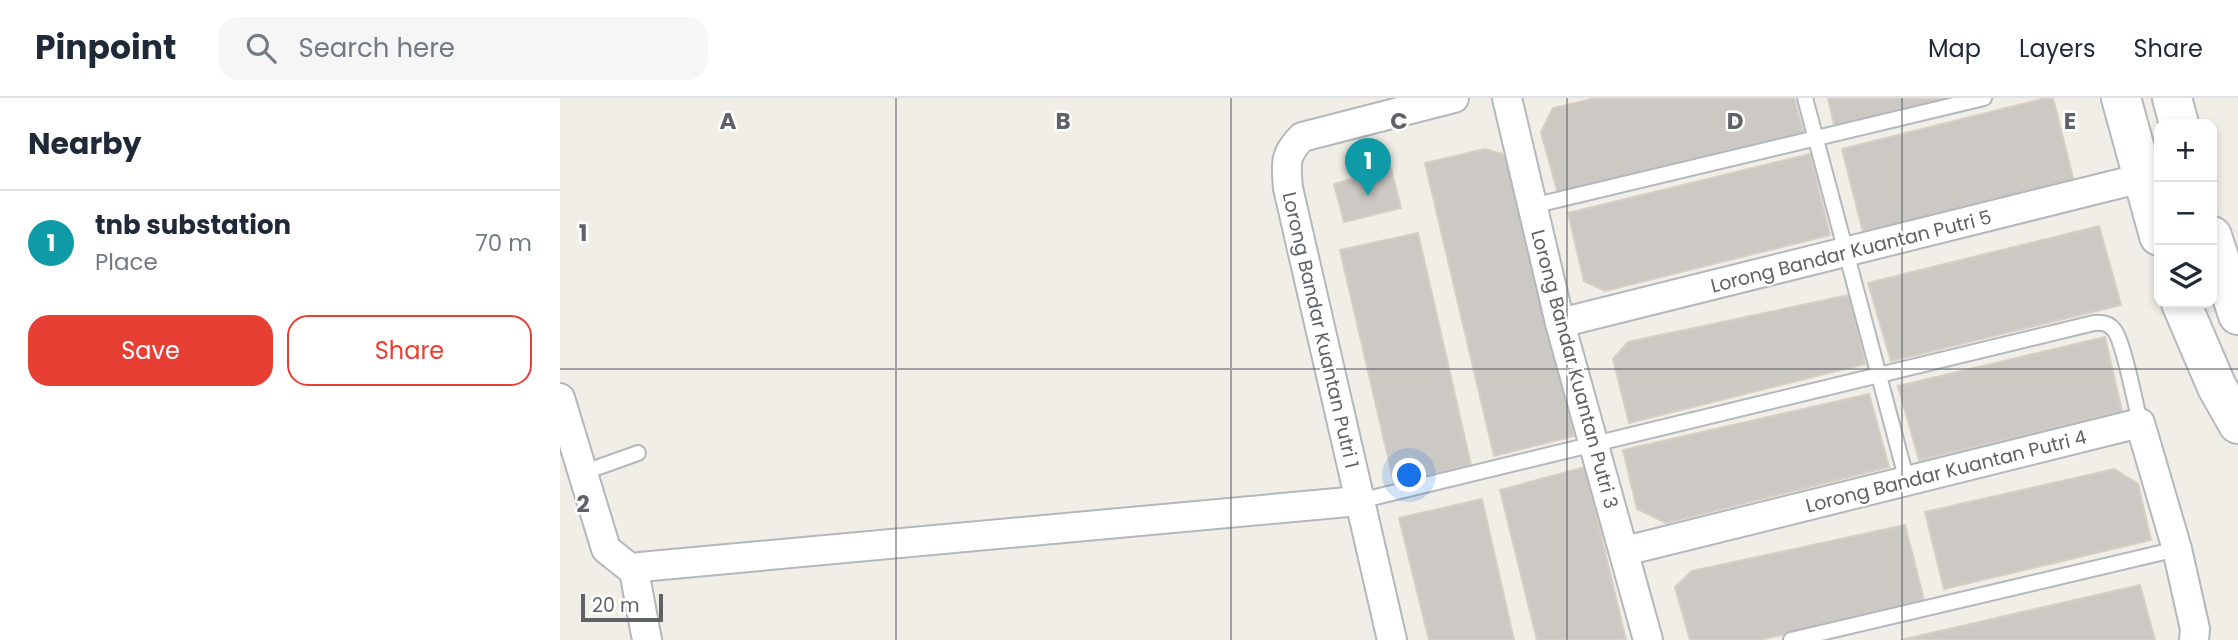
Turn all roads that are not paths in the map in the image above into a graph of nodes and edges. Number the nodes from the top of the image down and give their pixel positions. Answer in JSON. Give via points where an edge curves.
{"nodes":[{"id":1,"x":1454,"y":98,"type":"edge"},
{"id":2,"x":1507,"y":98,"type":"edge"},
{"id":3,"x":1805,"y":98,"type":"edge"},
{"id":4,"x":1984,"y":98,"type":"edge"},
{"id":5,"x":2121,"y":98,"type":"edge"},
{"id":6,"x":2172,"y":98,"type":"edge"},
{"id":7,"x":2178,"y":119,"type":"edge"},
{"id":8,"x":1816,"y":138,"type":"junction"},
{"id":9,"x":2142,"y":178,"type":"junction"},
{"id":10,"x":1532,"y":206,"type":"junction"},
{"id":11,"x":2154,"y":219,"type":"edge"},
{"id":12,"x":2215,"y":245,"type":"edge"},
{"id":13,"x":1847,"y":252,"type":"junction"},
{"id":14,"x":2183,"y":308,"type":"edge"},
{"id":15,"x":2238,"y":315,"type":"edge"},
{"id":16,"x":1560,"y":323,"type":"junction"},
{"id":17,"x":1879,"y":374,"type":"junction"},
{"id":18,"x":560,"y":398,"type":"edge"},
{"id":19,"x":2140,"y":423,"type":"junction"},
{"id":20,"x":2238,"y":424,"type":"edge"},
{"id":21,"x":1592,"y":443,"type":"junction"},
{"id":22,"x":638,"y":453,"type":"dead end"},
{"id":23,"x":582,"y":472,"type":"junction"},
{"id":24,"x":1907,"y":481,"type":"junction"},
{"id":25,"x":1359,"y":501,"type":"junction"},
{"id":26,"x":2177,"y":549,"type":"junction"},
{"id":27,"x":1625,"y":551,"type":"junction"},
{"id":28,"x":635,"y":572,"type":"junction"},
{"id":29,"x":648,"y":640,"type":"edge"},
{"id":30,"x":1392,"y":640,"type":"edge"},
{"id":31,"x":1648,"y":640,"type":"edge"},
{"id":32,"x":1791,"y":640,"type":"edge"},
{"id":33,"x":2194,"y":640,"type":"edge"}],
"edges":[{"from":1,"to":25,"type":"street","name":"Lorong Bandar Kuantan Putri 1","via":[[1301,137],[1289,149],[1288,188]]},
{"from":2,"to":10,"type":"street","name":"Lorong Bandar Kuantan Putri 3"},
{"from":3,"to":8,"type":"lane"},
{"from":4,"to":8,"type":"lane"},
{"from":5,"to":9,"type":"street"},
{"from":6,"to":7,"type":"street"},
{"from":8,"to":10,"type":"lane"},
{"from":8,"to":13,"type":"lane"},
{"from":9,"to":11,"type":"street"},
{"from":9,"to":13,"type":"street","name":"Lorong Bandar Kuantan Putri 5"},
{"from":10,"to":16,"type":"street","name":"Lorong Bandar Kuantan Putri 3"},
{"from":12,"to":15,"type":"street"},
{"from":13,"to":16,"type":"street","name":"Lorong Bandar Kuantan Putri 5"},
{"from":13,"to":17,"type":"lane"},
{"from":14,"to":20,"type":"street"},
{"from":16,"to":21,"type":"street","name":"Lorong Bandar Kuantan Putri 3"},
{"from":17,"to":19,"type":"lane","via":[[2102,322],[2119,338]]},
{"from":17,"to":21,"type":"lane"},
{"from":17,"to":24,"type":"lane"},
{"from":18,"to":23,"type":"street"},
{"from":19,"to":24,"type":"street","name":"Lorong Bandar Kuantan Putri 4"},
{"from":19,"to":26,"type":"street"},
{"from":21,"to":25,"type":"lane"},
{"from":21,"to":27,"type":"street","name":"Lorong Bandar Kuantan Putri 3"},
{"from":22,"to":23,"type":"lane"},
{"from":23,"to":28,"type":"street","via":[[606,549]]},
{"from":24,"to":27,"type":"street","name":"Lorong Bandar Kuantan Putri 4"},
{"from":25,"to":28,"type":"street","via":[[640,567]]},
{"from":25,"to":30,"type":"street","name":"Lorong Bandar Kuantan Putri 1"},
{"from":26,"to":32,"type":"lane"},
{"from":26,"to":33,"type":"street"},
{"from":27,"to":31,"type":"street","name":"Lorong Bandar Kuantan Putri 3"},
{"from":28,"to":29,"type":"street"}]}
